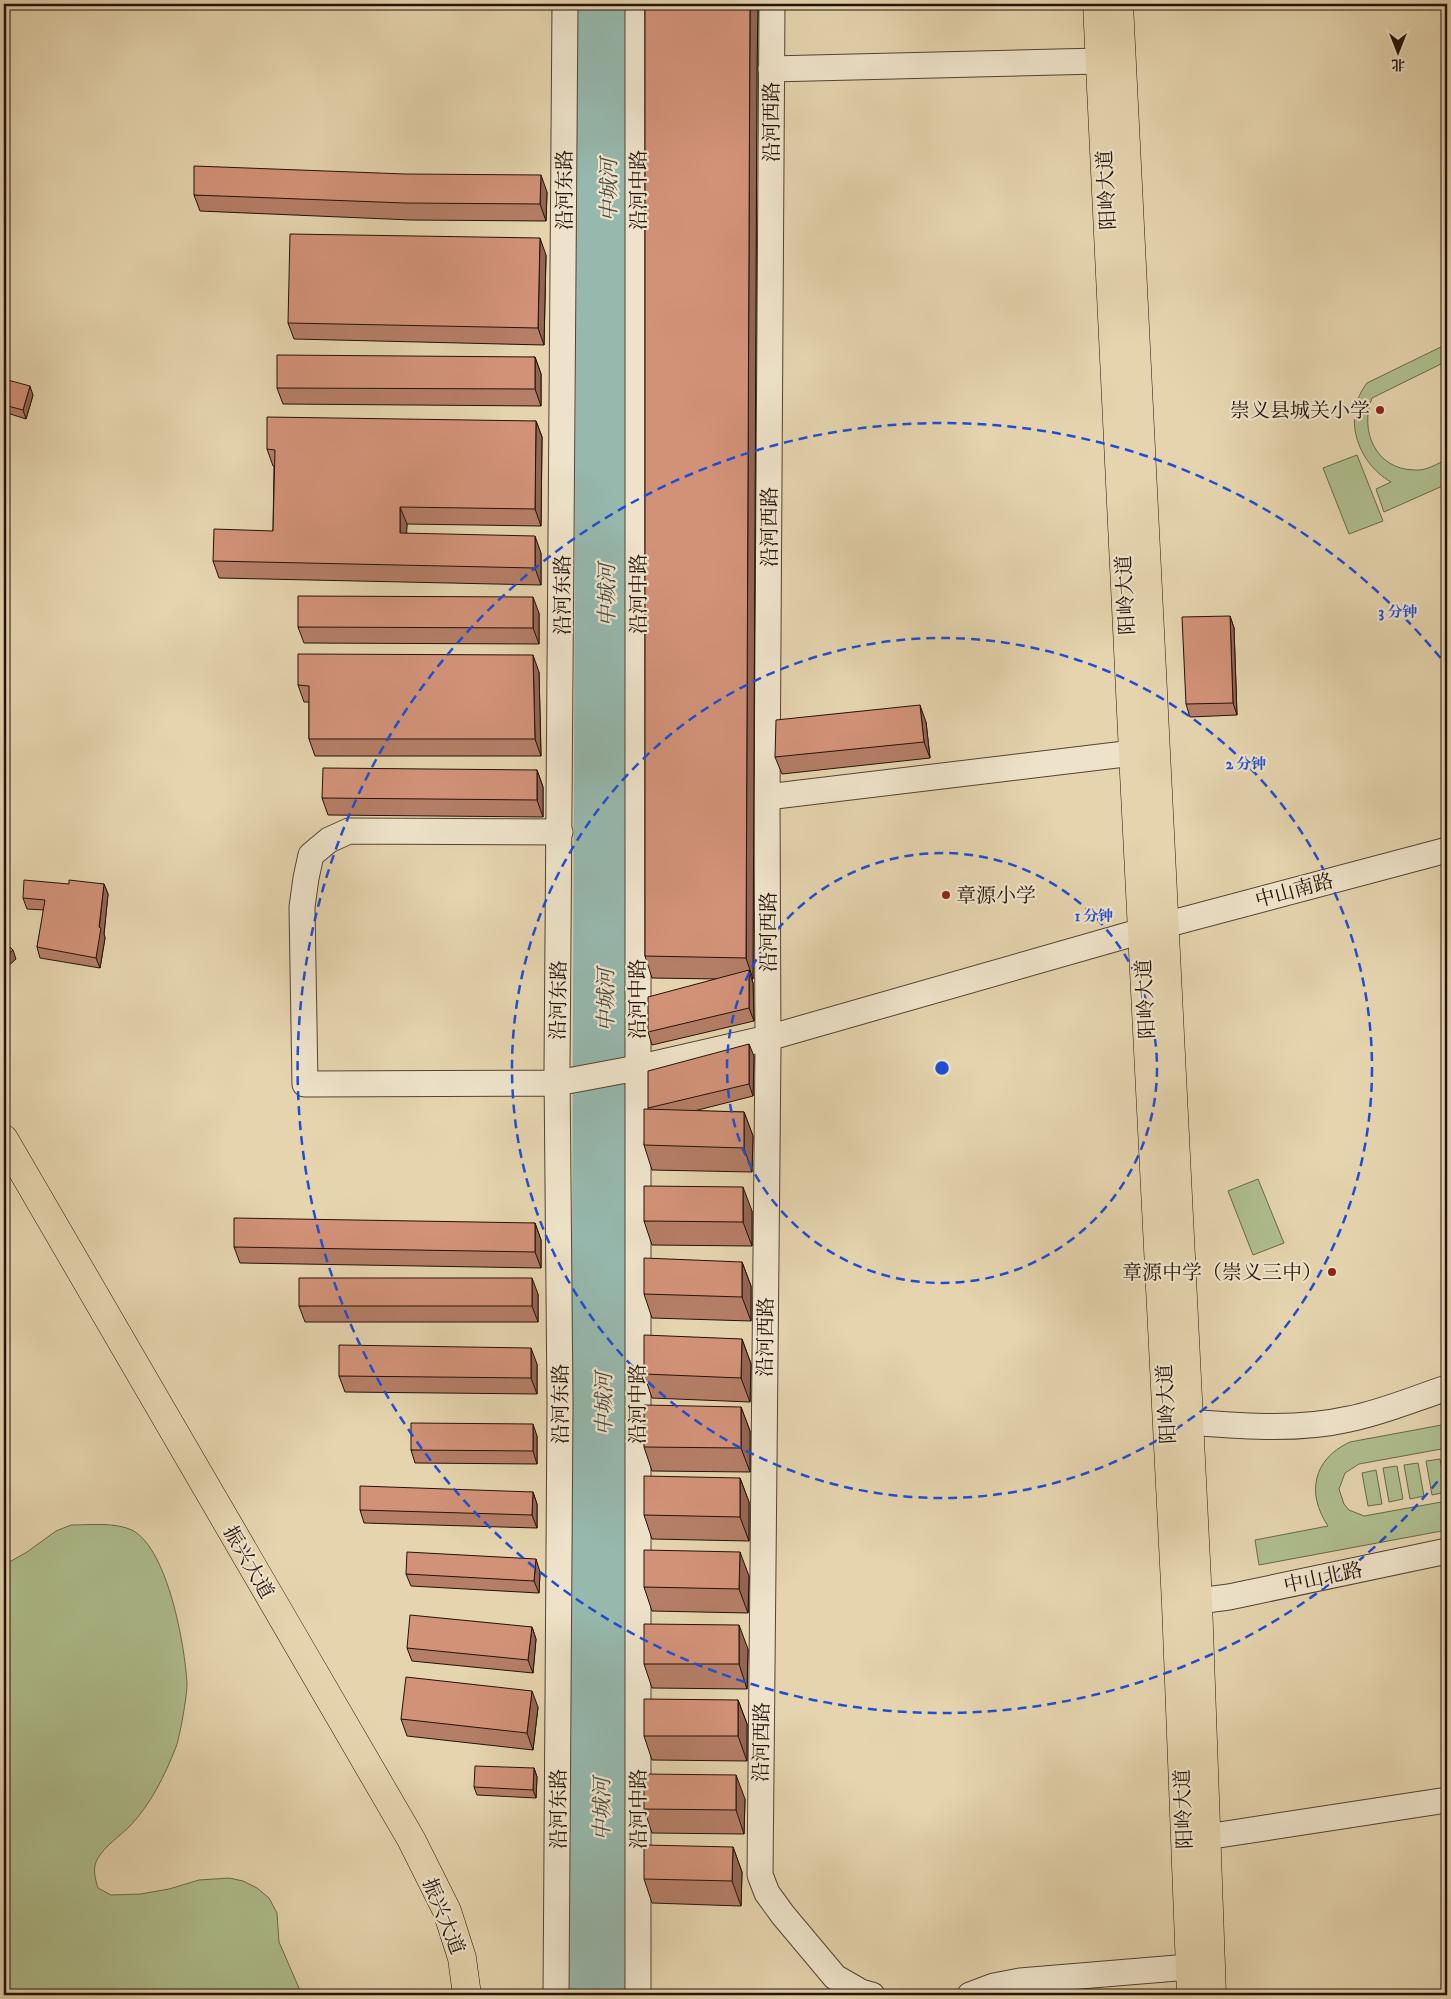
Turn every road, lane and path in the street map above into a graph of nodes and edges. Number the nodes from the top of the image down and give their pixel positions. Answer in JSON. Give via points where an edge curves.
{"nodes":[{"id":1,"x":565,"y":4,"type":"edge"},
{"id":2,"x":638,"y":4,"type":"edge"},
{"id":3,"x":772,"y":4,"type":"edge"},
{"id":4,"x":1097,"y":4,"type":"edge"},
{"id":5,"x":1119,"y":4,"type":"edge"},
{"id":6,"x":1100,"y":62,"type":"junction"},
{"id":7,"x":771,"y":69,"type":"junction"},
{"id":8,"x":1133,"y":753,"type":"junction"},
{"id":9,"x":767,"y":797,"type":"junction"},
{"id":10,"x":560,"y":832,"type":"junction"},
{"id":11,"x":1447,"y":850,"type":"edge"},
{"id":12,"x":1153,"y":928,"type":"junction"},
{"id":13,"x":768,"y":1038,"type":"junction"},
{"id":14,"x":629,"y":1069,"type":"junction"},
{"id":15,"x":569,"y":1080,"type":"junction"},
{"id":16,"x":4,"y":1139,"type":"edge"},
{"id":17,"x":4,"y":1162,"type":"edge"},
{"id":18,"x":1447,"y":1388,"type":"edge"},
{"id":19,"x":1189,"y":1422,"type":"junction"},
{"id":20,"x":1447,"y":1551,"type":"edge"},
{"id":21,"x":1198,"y":1601,"type":"junction"},
{"id":22,"x":1447,"y":1800,"type":"edge"},
{"id":23,"x":1206,"y":1837,"type":"junction"},
{"id":24,"x":1189,"y":1967,"type":"junction"},
{"id":25,"x":452,"y":1995,"type":"edge"},
{"id":26,"x":467,"y":1995,"type":"edge"},
{"id":27,"x":556,"y":1995,"type":"edge"},
{"id":28,"x":638,"y":1995,"type":"edge"},
{"id":29,"x":872,"y":1995,"type":"edge"},
{"id":30,"x":970,"y":1995,"type":"edge"},
{"id":31,"x":1191,"y":1995,"type":"edge"},
{"id":32,"x":1212,"y":1995,"type":"edge"}],
"edges":[{"from":1,"to":10,"type":"street","name":"沿河东路"},
{"from":2,"to":14,"type":"street","name":"沿河中路"},
{"from":3,"to":7,"type":"street","name":"沿河西路"},
{"from":4,"to":6,"type":"main road","name":"阳岭大道"},
{"from":5,"to":12,"type":"main road","name":"阳岭大道"},
{"from":6,"to":7,"type":"street"},
{"from":6,"to":8,"type":"main road","name":"阳岭大道"},
{"from":7,"to":9,"type":"street","name":"沿河西路"},
{"from":8,"to":9,"type":"street"},
{"from":8,"to":12,"type":"main road","name":"阳岭大道"},
{"from":9,"to":13,"type":"street","name":"沿河西路"},
{"from":10,"to":15,"type":"street","name":"沿河东路"},
{"from":10,"to":15,"type":"street","name":"中山南路","via":[[349,831],[329,840],[312,855],[302,907],[305,1084]]},
{"from":11,"to":12,"type":"street","name":"中山南路"},
{"from":12,"to":13,"type":"street","name":"中山南路"},
{"from":12,"to":19,"type":"main road","name":"阳岭大道"},
{"from":12,"to":24,"type":"main road","name":"阳岭大道"},
{"from":13,"to":14,"type":"street","name":"中山南路"},
{"from":13,"to":29,"type":"street","name":"沿河西路","via":[[760,1875],[767,1893],[783,1915],[836,1977]]},
{"from":14,"to":15,"type":"street","name":"中山南路"},
{"from":14,"to":28,"type":"street","name":"沿河中路"},
{"from":15,"to":27,"type":"street","name":"沿河东路","via":[[560,1414]]},
{"from":16,"to":26,"type":"main road","name":"振兴大道","via":[[411,1839],[447,1911],[462,1958]]},
{"from":17,"to":25,"type":"main road","name":"振兴大道","via":[[398,1844],[433,1915],[448,1961]]},
{"from":18,"to":19,"type":"street","via":[[1349,1420],[1249,1426]]},
{"from":19,"to":21,"type":"main road","name":"阳岭大道"},
{"from":20,"to":21,"type":"street","name":"中山北路"},
{"from":21,"to":23,"type":"main road","name":"阳岭大道"},
{"from":22,"to":23,"type":"street"},
{"from":23,"to":32,"type":"main road","name":"阳岭大道"},
{"from":24,"to":30,"type":"street","via":[[1020,1981]]},
{"from":24,"to":31,"type":"main road","name":"阳岭大道"}]}
